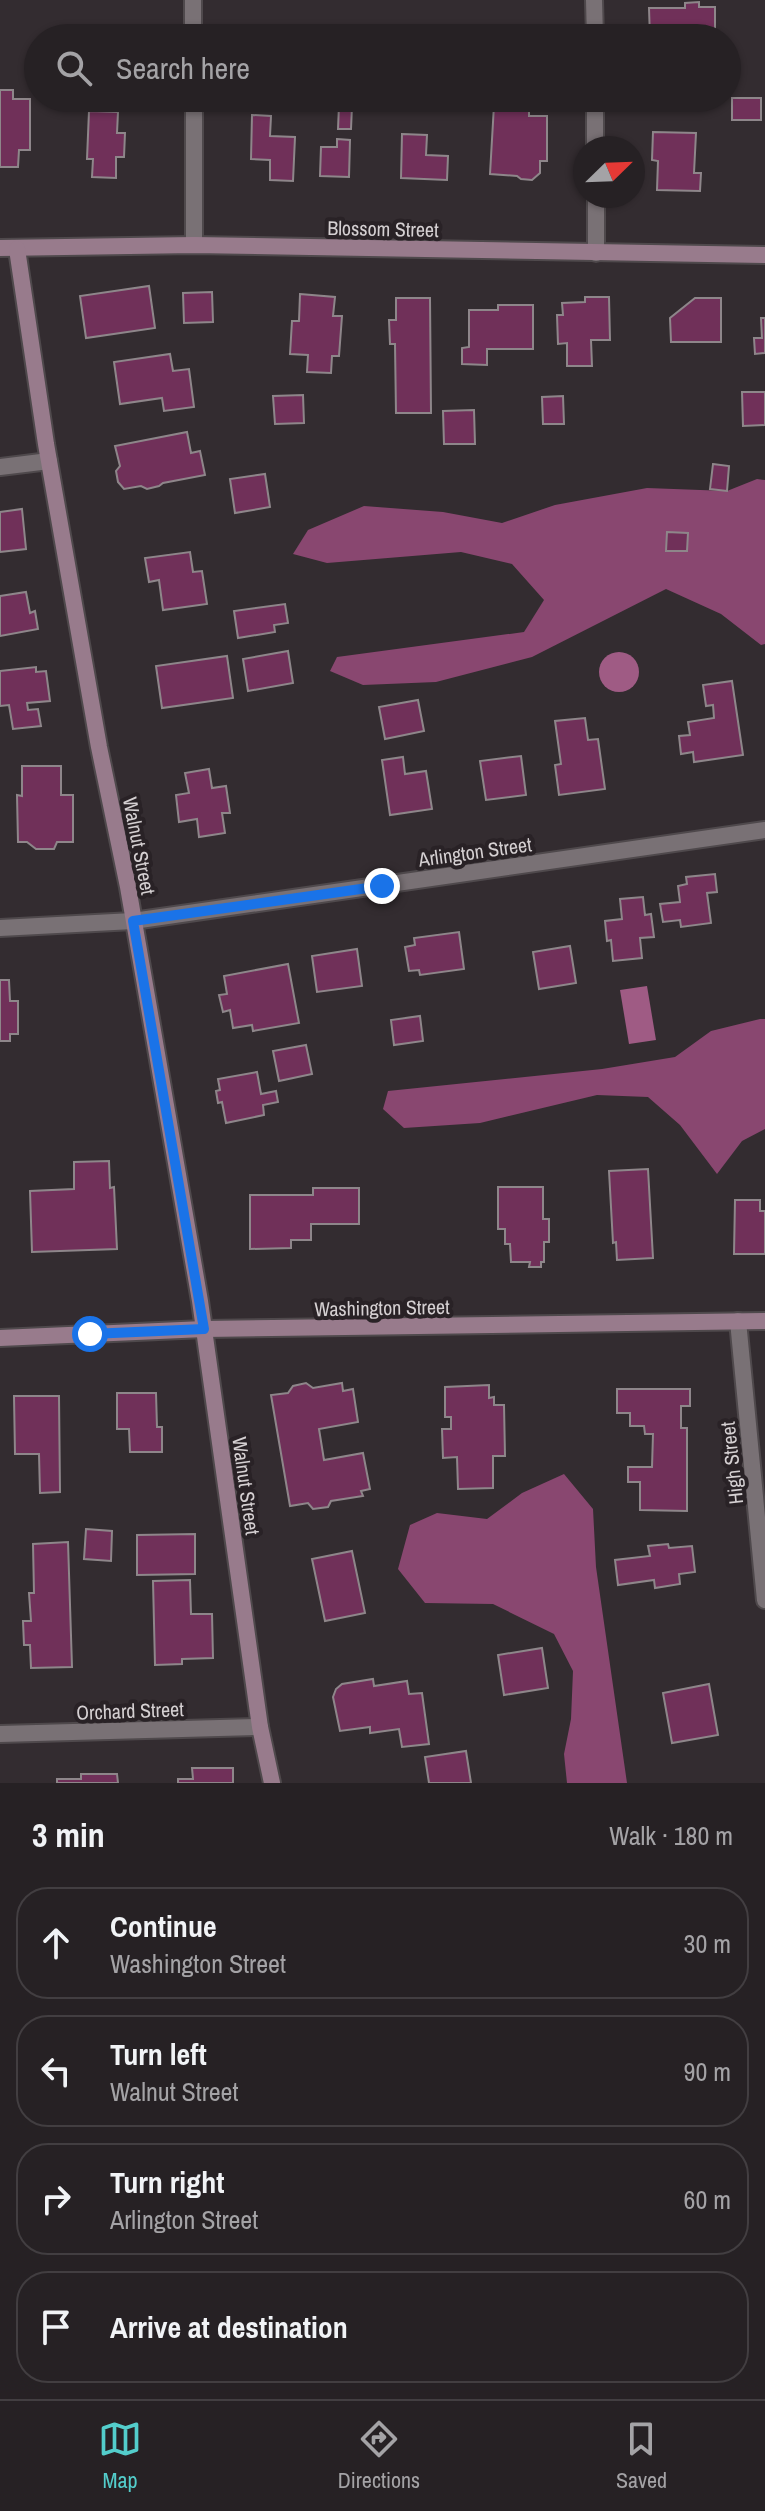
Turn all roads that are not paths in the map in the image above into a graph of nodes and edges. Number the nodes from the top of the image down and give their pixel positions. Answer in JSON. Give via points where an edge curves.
{"nodes":[{"id":1,"x":193,"y":0,"type":"edge"},
{"id":2,"x":594,"y":0,"type":"edge"},
{"id":3,"x":193,"y":24,"type":"edge"},
{"id":4,"x":595,"y":24,"type":"edge"},
{"id":5,"x":194,"y":112,"type":"edge"},
{"id":6,"x":595,"y":112,"type":"edge"},
{"id":7,"x":595,"y":136,"type":"edge"},
{"id":8,"x":596,"y":208,"type":"edge"},
{"id":9,"x":194,"y":245,"type":"junction"},
{"id":10,"x":8,"y":249,"type":"edge"},
{"id":11,"x":596,"y":253,"type":"junction"},
{"id":12,"x":765,"y":255,"type":"edge"},
{"id":13,"x":49,"y":461,"type":"junction"},
{"id":14,"x":0,"y":467,"type":"edge"},
{"id":15,"x":765,"y":830,"type":"edge"},
{"id":16,"x":133,"y":921,"type":"junction"},
{"id":17,"x":0,"y":928,"type":"edge"},
{"id":18,"x":738,"y":1321,"type":"junction"},
{"id":19,"x":765,"y":1321,"type":"edge"},
{"id":20,"x":204,"y":1329,"type":"junction"},
{"id":21,"x":0,"y":1338,"type":"edge"},
{"id":22,"x":765,"y":1600,"type":"edge"},
{"id":23,"x":260,"y":1727,"type":"junction"},
{"id":24,"x":0,"y":1734,"type":"edge"},
{"id":25,"x":272,"y":1783,"type":"edge"}],
"edges":[{"from":1,"to":3,"type":"street"},
{"from":2,"to":4,"type":"street"},
{"from":5,"to":9,"type":"street"},
{"from":6,"to":7,"type":"street"},
{"from":8,"to":11,"type":"street"},
{"from":9,"to":10,"type":"street","name":"Blossom Street"},
{"from":9,"to":11,"type":"street","name":"Blossom Street"},
{"from":10,"to":13,"type":"street","name":"Walnut Street"},
{"from":11,"to":12,"type":"street","name":"Blossom Street"},
{"from":13,"to":14,"type":"street"},
{"from":13,"to":16,"type":"street","name":"Walnut Street"},
{"from":15,"to":16,"type":"street","name":"Arlington Street"},
{"from":16,"to":17,"type":"street","name":"Arlington Street"},
{"from":16,"to":20,"type":"street","name":"Walnut Street"},
{"from":18,"to":19,"type":"street","name":"Washington Street"},
{"from":18,"to":20,"type":"street","name":"Washington Street"},
{"from":18,"to":22,"type":"street","name":"High Street"},
{"from":20,"to":21,"type":"street","name":"Washington Street"},
{"from":20,"to":23,"type":"street","name":"Walnut Street"},
{"from":23,"to":24,"type":"street","name":"Orchard Street"},
{"from":23,"to":25,"type":"street","name":"Walnut Street"}]}
